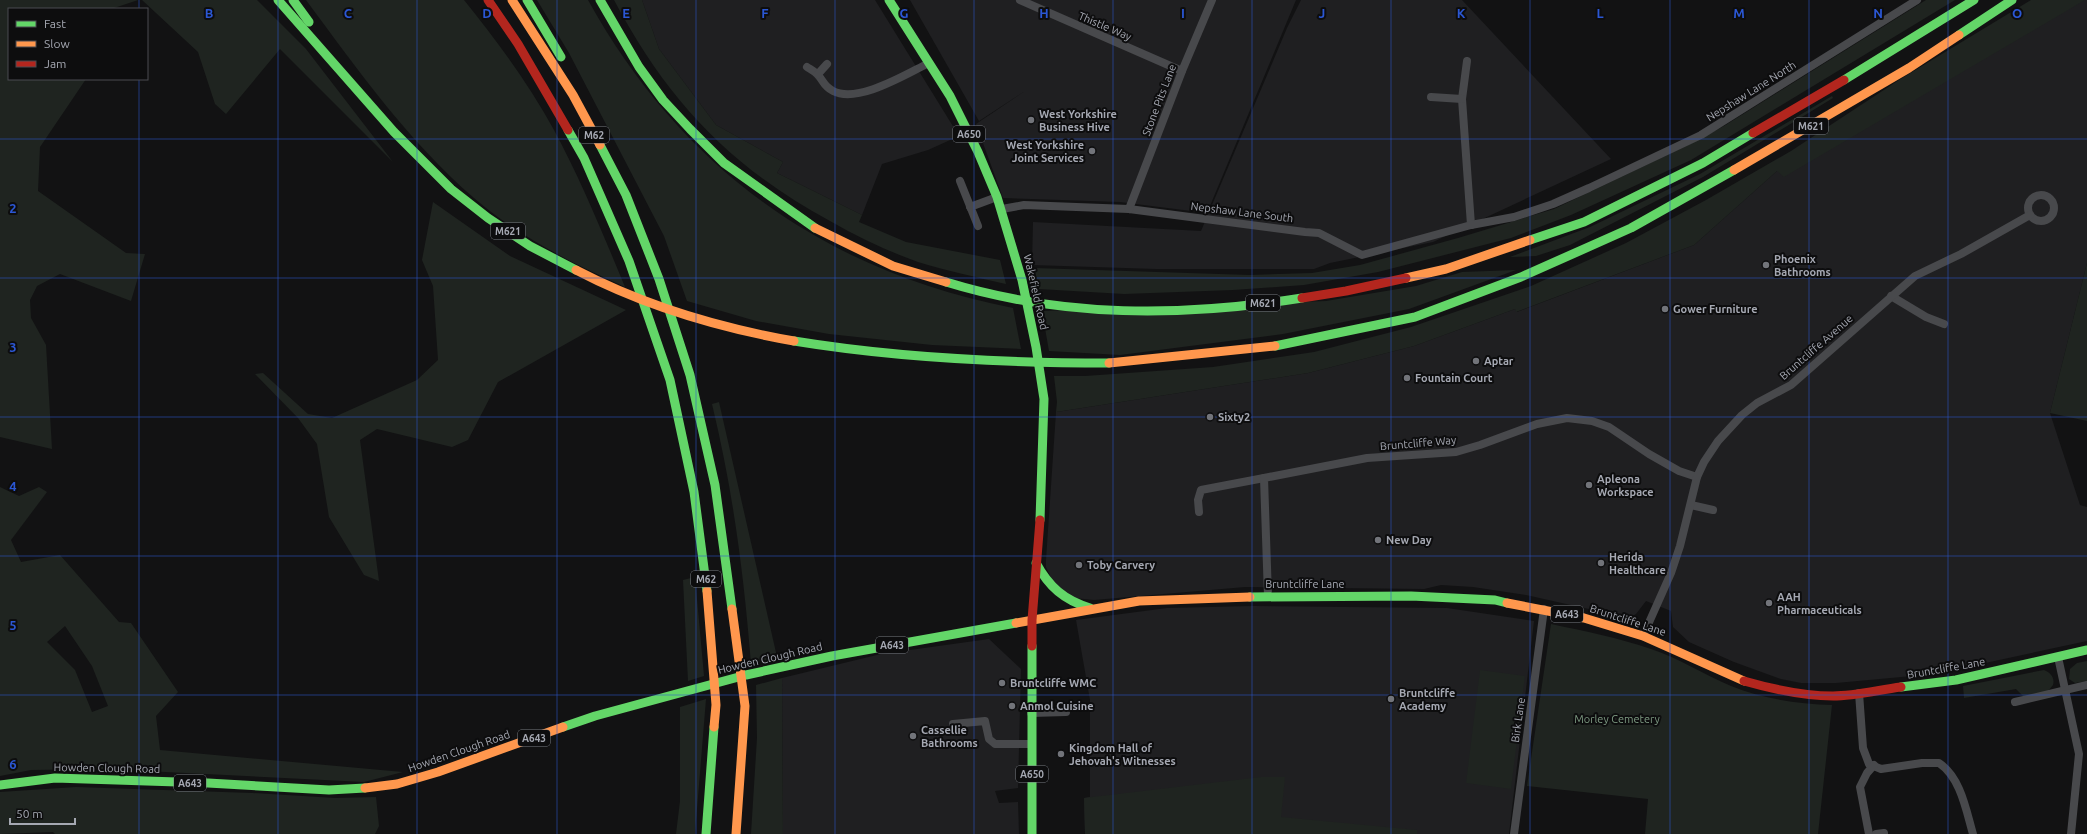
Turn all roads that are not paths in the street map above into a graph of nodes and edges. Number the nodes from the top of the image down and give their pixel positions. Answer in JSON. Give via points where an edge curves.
{"nodes":[{"id":1,"x":278,"y":0,"type":"edge"},
{"id":2,"x":293,"y":0,"type":"edge"},
{"id":3,"x":480,"y":0,"type":"edge"},
{"id":4,"x":488,"y":0,"type":"edge"},
{"id":5,"x":512,"y":0,"type":"edge"},
{"id":6,"x":527,"y":0,"type":"edge"},
{"id":7,"x":600,"y":0,"type":"edge"},
{"id":8,"x":1020,"y":0,"type":"edge"},
{"id":9,"x":1212,"y":0,"type":"edge"},
{"id":10,"x":1917,"y":0,"type":"edge"},
{"id":11,"x":1974,"y":0,"type":"edge"},
{"id":12,"x":2012,"y":0,"type":"edge"},
{"id":13,"x":893,"y":1,"type":"edge"},
{"id":14,"x":518,"y":44,"type":"junction"},
{"id":15,"x":1467,"y":61,"type":"dead end"},
{"id":16,"x":929,"y":63,"type":"junction"},
{"id":17,"x":827,"y":64,"type":"dead end"},
{"id":18,"x":806,"y":67,"type":"dead end"},
{"id":19,"x":1182,"y":71,"type":"junction"},
{"id":20,"x":818,"y":74,"type":"junction"},
{"id":21,"x":356,"y":87,"type":"junction"},
{"id":22,"x":1431,"y":97,"type":"dead end"},
{"id":23,"x":1462,"y":99,"type":"junction"},
{"id":24,"x":960,"y":181,"type":"dead end"},
{"id":25,"x":1589,"y":188,"type":"joint"},
{"id":26,"x":626,"y":195,"type":"junction"},
{"id":27,"x":997,"y":197,"type":"junction"},
{"id":28,"x":970,"y":207,"type":"junction"},
{"id":29,"x":1002,"y":209,"type":"junction"},
{"id":30,"x":1129,"y":209,"type":"junction"},
{"id":31,"x":2030,"y":215,"type":"dead end"},
{"id":32,"x":1471,"y":225,"type":"junction"},
{"id":33,"x":978,"y":226,"type":"dead end"},
{"id":34,"x":1891,"y":296,"type":"junction"},
{"id":35,"x":1944,"y":324,"type":"dead end"},
{"id":36,"x":1697,"y":477,"type":"junction"},
{"id":37,"x":1264,"y":478,"type":"junction"},
{"id":38,"x":1691,"y":505,"type":"junction"},
{"id":39,"x":1713,"y":510,"type":"dead end"},
{"id":40,"x":1199,"y":512,"type":"dead end"},
{"id":41,"x":1036,"y":563,"type":"junction"},
{"id":42,"x":1268,"y":596,"type":"junction"},
{"id":43,"x":1093,"y":609,"type":"junction"},
{"id":44,"x":1544,"y":609,"type":"junction"},
{"id":45,"x":1032,"y":620,"type":"junction"},
{"id":46,"x":1643,"y":636,"type":"junction"},
{"id":47,"x":2087,"y":650,"type":"edge"},
{"id":48,"x":2058,"y":656,"type":"junction"},
{"id":49,"x":2087,"y":685,"type":"edge"},
{"id":50,"x":2064,"y":691,"type":"junction"},
{"id":51,"x":1859,"y":693,"type":"junction"},
{"id":52,"x":2015,"y":702,"type":"dead end"},
{"id":53,"x":1066,"y":712,"type":"dead end"},
{"id":54,"x":1031,"y":713,"type":"junction"},
{"id":55,"x":953,"y":724,"type":"dead end"},
{"id":56,"x":1031,"y":744,"type":"junction"},
{"id":57,"x":1874,"y":765,"type":"junction"},
{"id":58,"x":0,"y":785,"type":"edge"},
{"id":59,"x":706,"y":834,"type":"edge"},
{"id":60,"x":736,"y":834,"type":"edge"},
{"id":61,"x":1032,"y":834,"type":"edge"},
{"id":62,"x":1514,"y":834,"type":"edge"},
{"id":63,"x":1869,"y":834,"type":"edge"},
{"id":64,"x":1972,"y":834,"type":"edge"},
{"id":65,"x":2071,"y":834,"type":"edge"}],
"edges":[{"from":1,"to":21,"type":"main road","number":"M621"},
{"from":2,"to":21,"type":"main road","number":"M621"},
{"from":3,"to":14,"type":"main road","number":"M62"},
{"from":4,"to":14,"type":"main road","number":"M62"},
{"from":5,"to":26,"type":"main road","number":"M62","via":[[573,95]]},
{"from":6,"to":26,"type":"main road","via":[[568,69]]},
{"from":7,"to":11,"type":"main road","number":"M621","via":[[639,66],[663,100],[690,129],[724,163],[821,232],[893,266],[1008,299],[1080,308],[1160,312],[1270,303],[1346,291],[1446,269],[1584,222],[1703,163]]},
{"from":8,"to":19,"type":"street","name":"Thistle Way"},
{"from":9,"to":19,"type":"street","name":"Stone Pits Lane"},
{"from":10,"to":25,"type":"street","name":"Nepshaw Lane North","via":[[1701,134]]},
{"from":12,"to":21,"type":"main road","number":"M621","via":[[1909,68],[1631,228],[1522,277],[1415,317],[1282,345],[1120,363],[934,358],[827,346],[754,334],[604,285],[530,246],[451,189],[394,132]]},
{"from":13,"to":16,"type":"main road","name":"Wakefield Road","number":"A650"},
{"from":14,"to":59,"type":"main road","number":"M62","via":[[584,158],[629,262],[670,380],[694,492],[709,605],[716,705]]},
{"from":15,"to":23,"type":"street"},
{"from":16,"to":20,"type":"street","via":[[881,86],[854,95],[835,92],[824,86]]},
{"from":16,"to":27,"type":"main road","name":"Wakefield Road","number":"A650","via":[[950,96]]},
{"from":17,"to":20,"type":"street"},
{"from":18,"to":20,"type":"street"},
{"from":19,"to":30,"type":"street","name":"Stone Pits Lane"},
{"from":22,"to":23,"type":"street"},
{"from":23,"to":32,"type":"street"},
{"from":24,"to":28,"type":"street"},
{"from":25,"to":32,"type":"street","name":"Nepshaw Lane South","via":[[1514,217]]},
{"from":26,"to":60,"type":"main road","number":"M62","via":[[659,278],[681,344],[715,485],[745,706]]},
{"from":27,"to":28,"type":"street"},
{"from":27,"to":29,"type":"main road","name":"Wakefield Road","number":"A650"},
{"from":28,"to":33,"type":"street"},
{"from":29,"to":30,"type":"street","name":"Nepshaw Lane South","via":[[1024,205]]},
{"from":29,"to":41,"type":"main road","name":"Wakefield Road","number":"A650","via":[[1022,280],[1044,399],[1042,492]]},
{"from":30,"to":32,"type":"street","name":"Nepshaw Lane South","via":[[1319,233],[1362,255]]},
{"from":31,"to":34,"type":"street","name":"Bruntcliffe Avenue","via":[[1961,254],[1915,276]]},
{"from":34,"to":35,"type":"street","via":[[1926,317]]},
{"from":34,"to":36,"type":"street","name":"Bruntcliffe Avenue","via":[[1797,381],[1757,403],[1742,415],[1718,441]]},
{"from":36,"to":37,"type":"street","name":"Bruntcliffe Way","via":[[1679,471],[1649,454],[1609,426],[1567,418],[1537,424],[1456,452],[1367,458]]},
{"from":36,"to":38,"type":"street","name":"Bruntcliffe Avenue"},
{"from":37,"to":40,"type":"street","name":"Bruntcliffe Way","via":[[1201,490],[1198,500]]},
{"from":37,"to":42,"type":"street"},
{"from":38,"to":39,"type":"street"},
{"from":38,"to":46,"type":"street","name":"Bruntcliffe Avenue","via":[[1671,573]]},
{"from":41,"to":43,"type":"main road","via":[[1044,580],[1055,593],[1064,599]]},
{"from":41,"to":45,"type":"main road","name":"Wakefield Road","number":"A650"},
{"from":42,"to":43,"type":"main road","name":"Bruntcliffe Lane","number":"A643","via":[[1139,602]]},
{"from":42,"to":44,"type":"main road","name":"Bruntcliffe Lane","number":"A643","via":[[1411,596],[1494,600]]},
{"from":43,"to":45,"type":"main road","name":"Bruntcliffe Lane","number":"A643"},
{"from":44,"to":46,"type":"main road","name":"Bruntcliffe Lane","number":"A643"},
{"from":44,"to":62,"type":"street","name":"Birk Lane"},
{"from":45,"to":54,"type":"main road","number":"A650"},
{"from":45,"to":58,"type":"main road","name":"Howden Clough Road","number":"A643","via":[[832,656],[688,691],[595,716],[397,784],[329,790],[55,778]]},
{"from":46,"to":51,"type":"main road","name":"Bruntcliffe Lane","number":"A643","via":[[1762,686],[1812,695]]},
{"from":47,"to":48,"type":"main road","name":"Bruntcliffe Lane","number":"A643"},
{"from":48,"to":50,"type":"street"},
{"from":48,"to":51,"type":"main road","name":"Bruntcliffe Lane","number":"A643","via":[[1956,680]]},
{"from":49,"to":50,"type":"street"},
{"from":50,"to":52,"type":"street"},
{"from":50,"to":65,"type":"street","via":[[2079,754]]},
{"from":51,"to":57,"type":"street","via":[[1863,748],[1869,764]]},
{"from":53,"to":54,"type":"street"},
{"from":54,"to":56,"type":"main road","number":"A650"},
{"from":55,"to":56,"type":"street","via":[[986,721],[989,739],[995,744]]},
{"from":56,"to":61,"type":"main road","number":"A650"},
{"from":57,"to":63,"type":"street","via":[[1860,787]]},
{"from":57,"to":64,"type":"street","via":[[1881,769],[1922,763],[1939,763],[1946,767],[1962,799]]}]}
